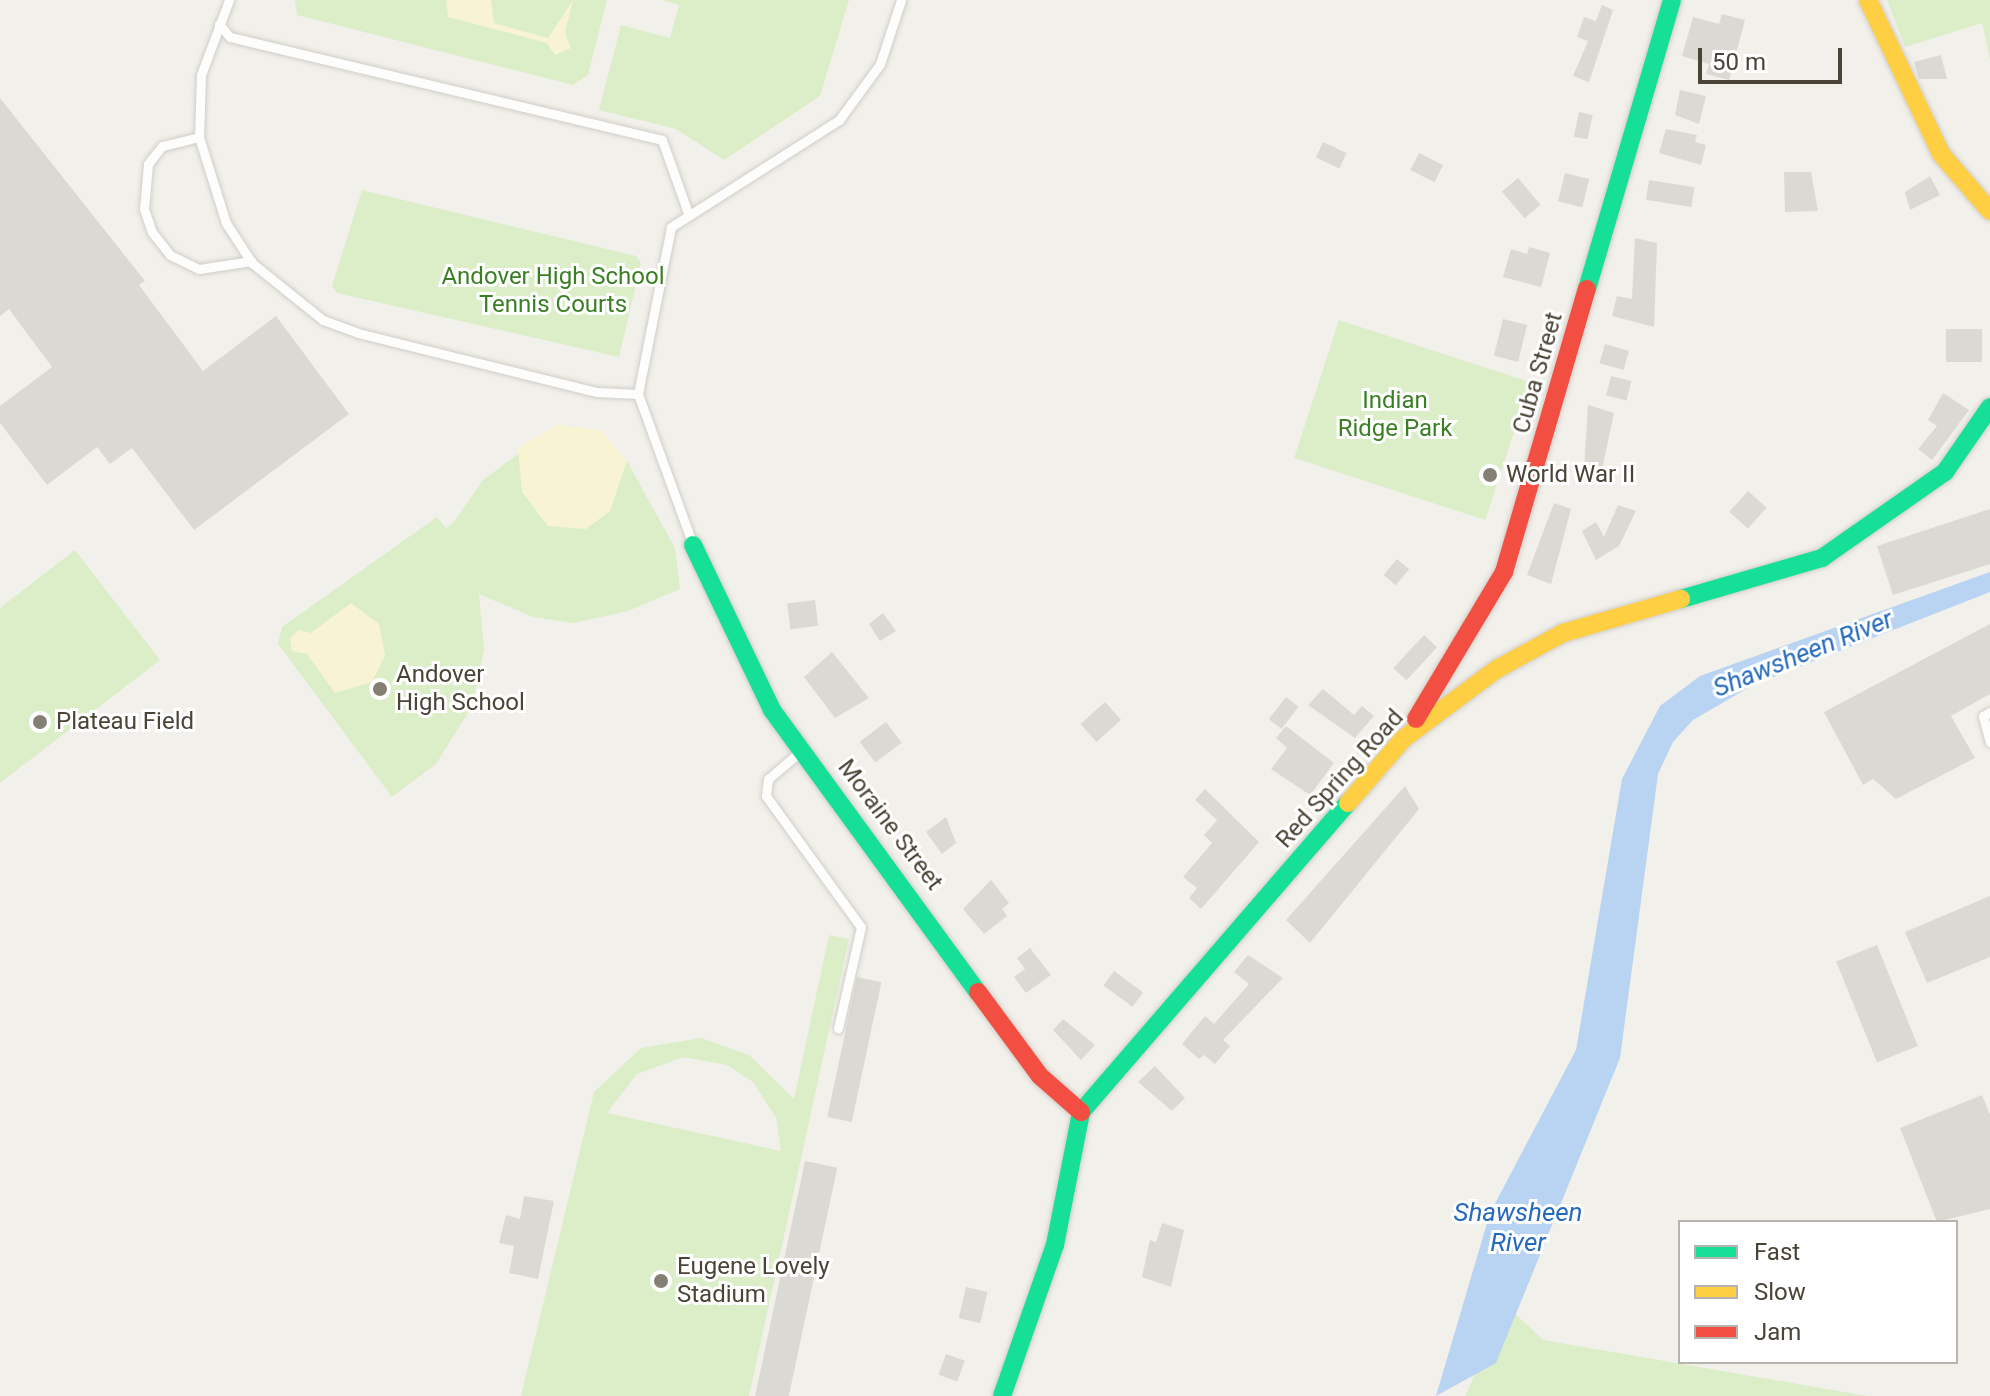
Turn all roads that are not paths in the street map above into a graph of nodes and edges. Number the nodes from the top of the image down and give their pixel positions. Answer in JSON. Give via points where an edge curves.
{"nodes":[{"id":1,"x":229,"y":0,"type":"edge"},
{"id":2,"x":901,"y":0,"type":"edge"},
{"id":3,"x":1672,"y":0,"type":"edge"},
{"id":4,"x":1868,"y":0,"type":"edge"},
{"id":5,"x":219,"y":24,"type":"junction"},
{"id":6,"x":199,"y":137,"type":"junction"},
{"id":7,"x":1990,"y":211,"type":"edge"},
{"id":8,"x":688,"y":213,"type":"junction"},
{"id":9,"x":251,"y":261,"type":"junction"},
{"id":10,"x":638,"y":394,"type":"junction"},
{"id":11,"x":1989,"y":413,"type":"edge"},
{"id":12,"x":693,"y":545,"type":"joint"},
{"id":13,"x":1990,"y":712,"type":"edge"},
{"id":14,"x":1403,"y":739,"type":"junction"},
{"id":15,"x":1990,"y":742,"type":"edge"},
{"id":16,"x":804,"y":749,"type":"junction"},
{"id":17,"x":838,"y":1028,"type":"dead end"},
{"id":18,"x":1081,"y":1112,"type":"junction"},
{"id":19,"x":1002,"y":1396,"type":"edge"}],
"edges":[{"from":1,"to":5,"type":"lane"},
{"from":2,"to":8,"type":"lane","via":[[880,64],[839,120]]},
{"from":3,"to":14,"type":"main road","name":"Cuba Street","via":[[1504,572],[1485,614]]},
{"from":4,"to":7,"type":"main road","via":[[1912,103],[1941,154]]},
{"from":5,"to":6,"type":"lane","via":[[201,75]]},
{"from":5,"to":8,"type":"lane","via":[[230,37],[662,140]]},
{"from":6,"to":9,"type":"lane","via":[[226,223]]},
{"from":6,"to":9,"type":"lane","via":[[162,146],[148,164],[146,219],[159,244],[184,263],[216,271]]},
{"from":8,"to":10,"type":"lane","via":[[668,233]]},
{"from":9,"to":10,"type":"lane","via":[[323,320],[358,333],[597,392]]},
{"from":10,"to":12,"type":"lane"},
{"from":11,"to":14,"type":"main road","name":"Red Spring Road","via":[[1945,472],[1822,558],[1563,633],[1497,669]]},
{"from":12,"to":16,"type":"main road","name":"Moraine Street","via":[[772,710]]},
{"from":13,"to":15,"type":"lane","via":[[1983,716]]},
{"from":14,"to":18,"type":"main road","name":"Red Spring Road"},
{"from":16,"to":17,"type":"lane","via":[[768,779],[766,796],[861,927]]},
{"from":16,"to":18,"type":"main road","name":"Moraine Street","via":[[1040,1076]]},
{"from":18,"to":19,"type":"main road","name":"Red Spring Road","via":[[1055,1245]]}]}
